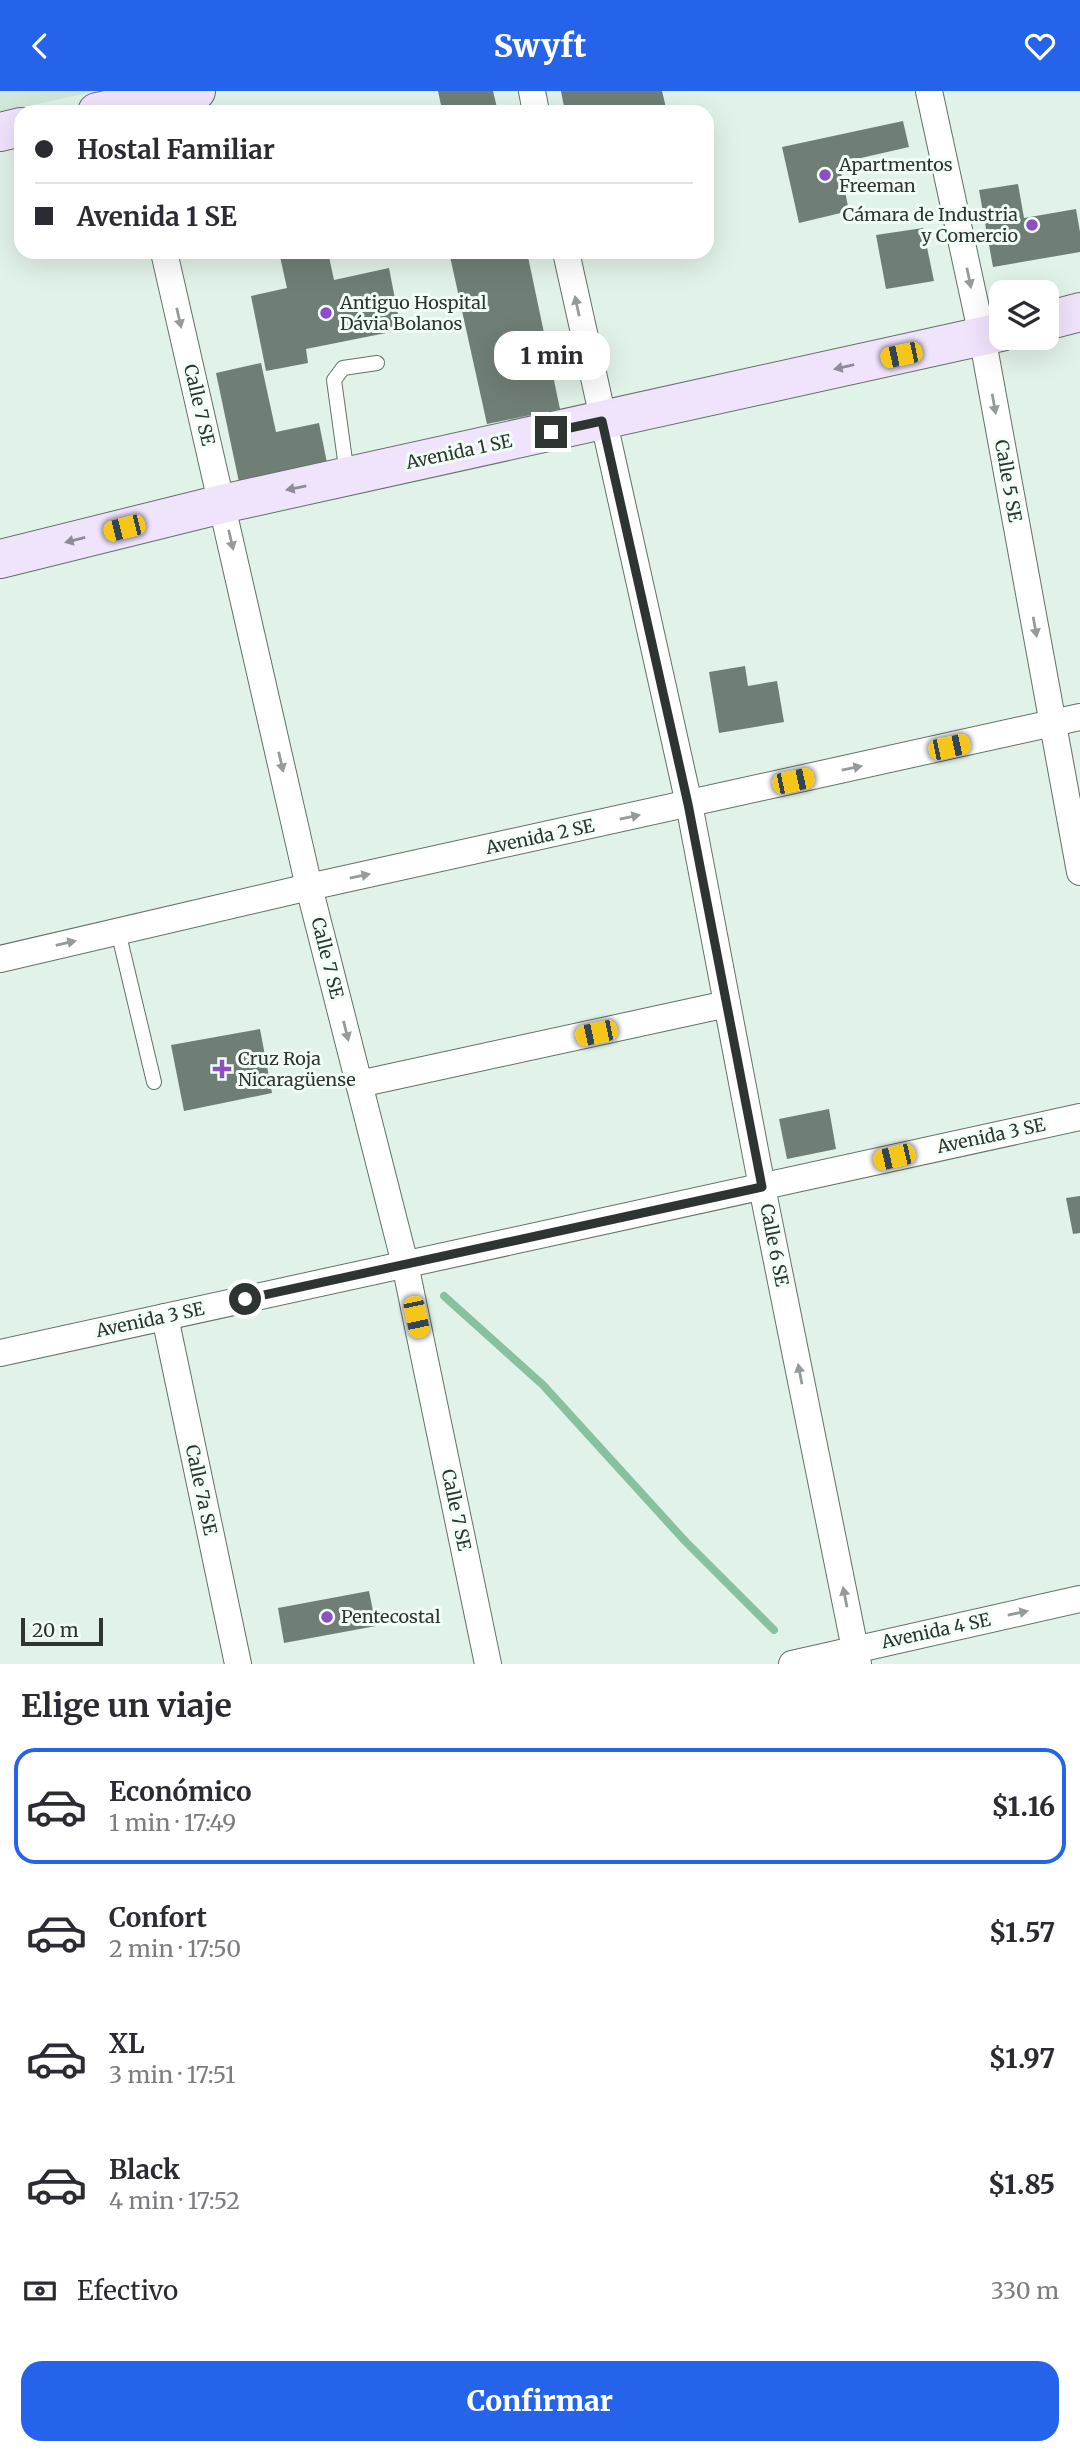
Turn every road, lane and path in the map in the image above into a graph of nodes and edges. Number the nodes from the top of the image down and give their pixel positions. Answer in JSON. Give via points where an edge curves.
{"nodes":[{"id":1,"x":196,"y":91,"type":"edge"},
{"id":2,"x":929,"y":91,"type":"edge"},
{"id":3,"x":121,"y":105,"type":"edge"},
{"id":4,"x":166,"y":259,"type":"edge"},
{"id":5,"x":567,"y":259,"type":"edge"},
{"id":6,"x":1080,"y":313,"type":"edge"},
{"id":7,"x":1059,"y":318,"type":"edge"},
{"id":8,"x":989,"y":326,"type":"edge"},
{"id":9,"x":989,"y":334,"type":"edge"},
{"id":10,"x":994,"y":350,"type":"edge"},
{"id":11,"x":377,"y":363,"type":"dead end"},
{"id":12,"x":602,"y":421,"type":"junction"},
{"id":13,"x":348,"y":477,"type":"junction"},
{"id":14,"x":222,"y":504,"type":"junction"},
{"id":15,"x":0,"y":559,"type":"edge"},
{"id":16,"x":1080,"y":717,"type":"edge"},
{"id":17,"x":1053,"y":724,"type":"junction"},
{"id":18,"x":688,"y":804,"type":"junction"},
{"id":19,"x":1080,"y":870,"type":"edge"},
{"id":20,"x":309,"y":887,"type":"junction"},
{"id":21,"x":118,"y":931,"type":"junction"},
{"id":22,"x":0,"y":959,"type":"edge"},
{"id":23,"x":727,"y":1004,"type":"junction"},
{"id":24,"x":154,"y":1082,"type":"dead end"},
{"id":25,"x":359,"y":1084,"type":"junction"},
{"id":26,"x":1080,"y":1117,"type":"edge"},
{"id":27,"x":762,"y":1187,"type":"junction"},
{"id":28,"x":405,"y":1264,"type":"junction"},
{"id":29,"x":164,"y":1317,"type":"junction"},
{"id":30,"x":0,"y":1353,"type":"edge"},
{"id":31,"x":1080,"y":1599,"type":"edge"},
{"id":32,"x":857,"y":1657,"type":"edge"},
{"id":33,"x":238,"y":1664,"type":"edge"},
{"id":34,"x":488,"y":1664,"type":"edge"},
{"id":35,"x":792,"y":1664,"type":"edge"}],
"edges":[{"from":1,"to":3,"type":"street"},
{"from":2,"to":8,"type":"street","name":"Calle 5 SE","one_way":true},
{"from":4,"to":14,"type":"street","name":"Calle 7 SE","one_way":true},
{"from":12,"to":5,"type":"street","name":"Calle 6 SE","one_way":true},
{"from":6,"to":7,"type":"street"},
{"from":9,"to":12,"type":"street","name":"Avenida 1 SE","one_way":true},
{"from":10,"to":17,"type":"street","name":"Calle 5 SE","one_way":true},
{"from":11,"to":13,"type":"lane","via":[[343,368],[334,380]]},
{"from":12,"to":13,"type":"street","name":"Avenida 1 SE"},
{"from":12,"to":18,"type":"street","name":"Calle 6 SE"},
{"from":13,"to":14,"type":"street","name":"Avenida 1 SE","one_way":true},
{"from":14,"to":15,"type":"street","name":"Avenida 1 SE","one_way":true},
{"from":14,"to":20,"type":"street","name":"Calle 7 SE","one_way":true},
{"from":16,"to":17,"type":"street","name":"Avenida 2 SE"},
{"from":18,"to":17,"type":"street","name":"Avenida 2 SE","one_way":true},
{"from":17,"to":19,"type":"street","name":"Calle 5 SE"},
{"from":20,"to":18,"type":"street","name":"Avenida 2 SE","one_way":true},
{"from":18,"to":23,"type":"street","name":"Calle 6 SE"},
{"from":20,"to":21,"type":"street","name":"Avenida 2 SE"},
{"from":20,"to":25,"type":"street","name":"Calle 7 SE","one_way":true},
{"from":22,"to":21,"type":"street","name":"Avenida 2 SE","one_way":true},
{"from":21,"to":24,"type":"lane"},
{"from":23,"to":25,"type":"street"},
{"from":23,"to":27,"type":"street","name":"Calle 6 SE"},
{"from":25,"to":28,"type":"street","name":"Calle 7 SE"},
{"from":26,"to":27,"type":"street","name":"Avenida 3 SE"},
{"from":27,"to":28,"type":"street","name":"Avenida 3 SE"},
{"from":32,"to":27,"type":"street","name":"Calle 6 SE","one_way":true},
{"from":28,"to":29,"type":"street","name":"Avenida 3 SE"},
{"from":28,"to":34,"type":"street","name":"Calle 7 SE"},
{"from":29,"to":30,"type":"street","name":"Avenida 3 SE"},
{"from":29,"to":33,"type":"street","name":"Calle 7a SE"},
{"from":32,"to":31,"type":"street","name":"Avenida 4 SE","one_way":true},
{"from":32,"to":35,"type":"street","name":"Avenida 4 SE"}]}
